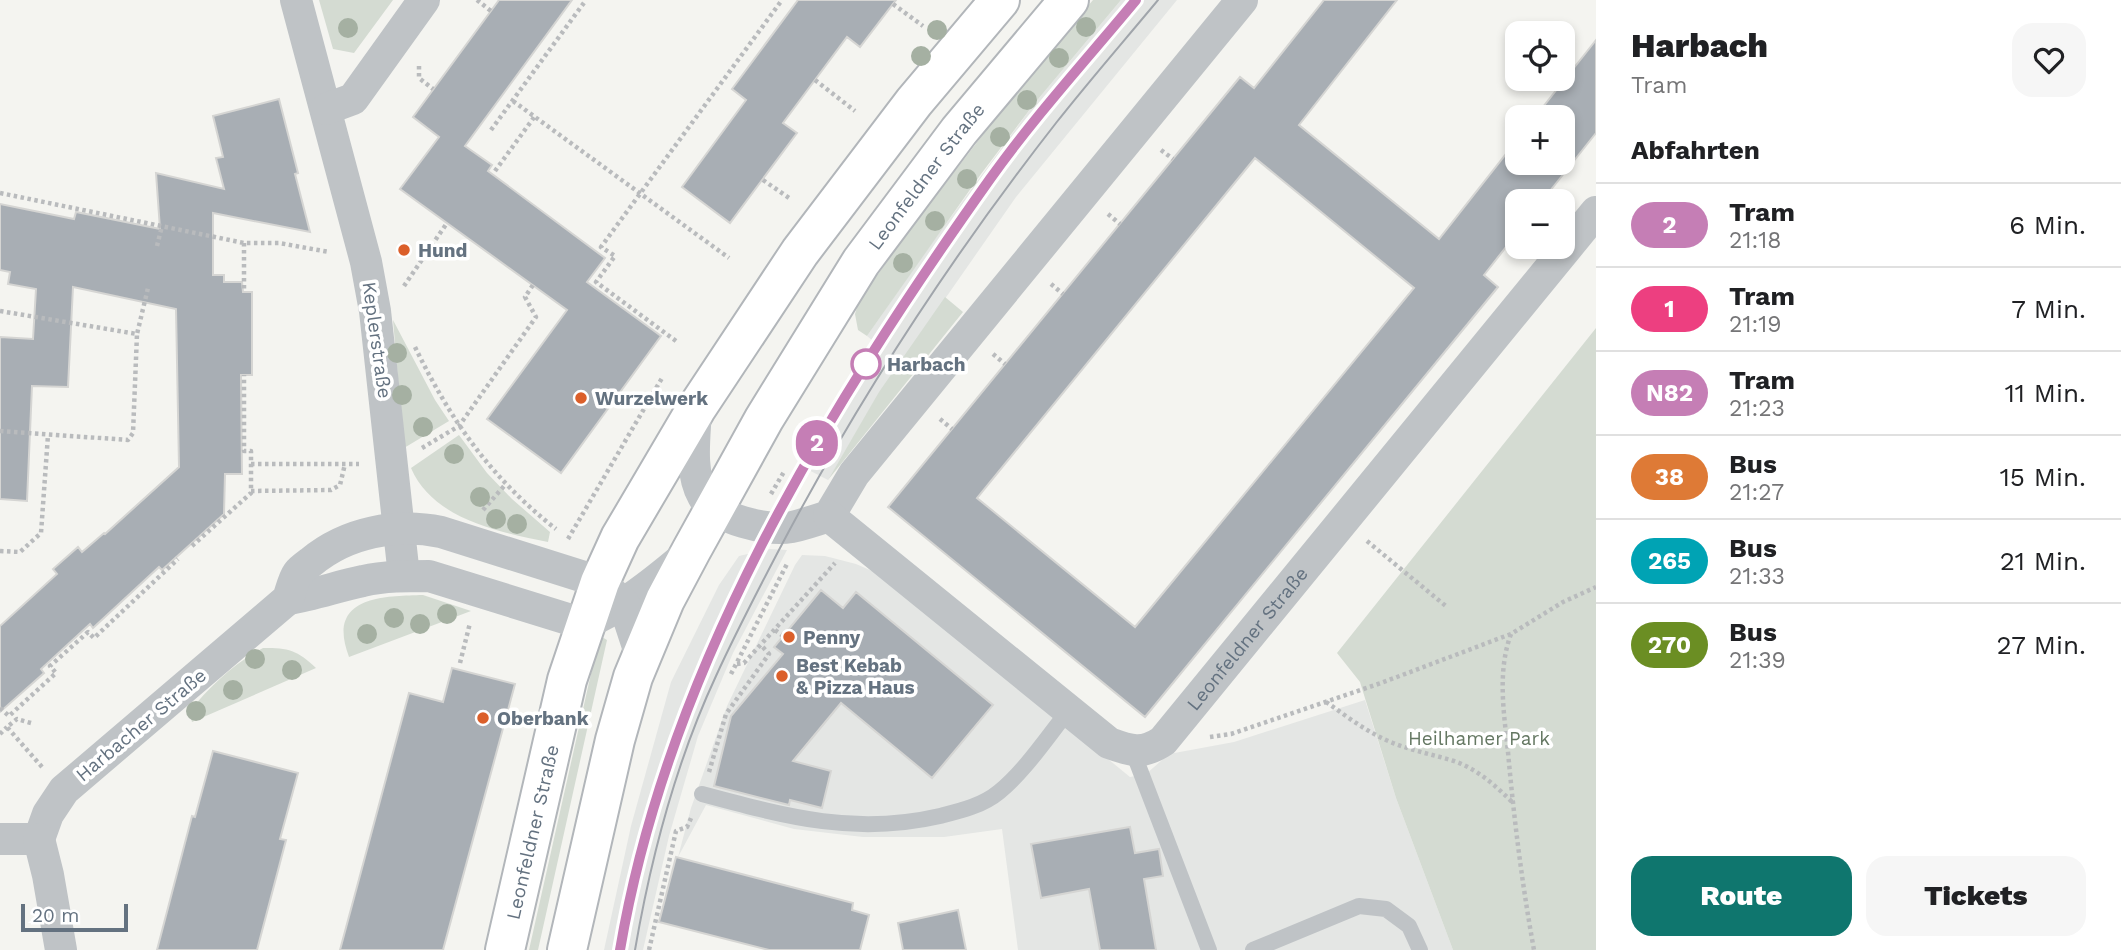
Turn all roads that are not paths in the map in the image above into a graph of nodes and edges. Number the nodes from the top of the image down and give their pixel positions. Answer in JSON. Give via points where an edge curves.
{"nodes":[{"id":1,"x":296,"y":0,"type":"edge"},
{"id":2,"x":424,"y":0,"type":"edge"},
{"id":3,"x":1000,"y":0,"type":"edge"},
{"id":4,"x":1069,"y":0,"type":"edge"},
{"id":5,"x":1242,"y":0,"type":"edge"},
{"id":6,"x":326,"y":109,"type":"junction"},
{"id":7,"x":1596,"y":212,"type":"edge"},
{"id":8,"x":696,"y":409,"type":"junction"},
{"id":9,"x":715,"y":510,"type":"junction"},
{"id":10,"x":830,"y":516,"type":"junction"},
{"id":11,"x":399,"y":528,"type":"junction"},
{"id":12,"x":691,"y":551,"type":"junction"},
{"id":13,"x":404,"y":576,"type":"junction"},
{"id":14,"x":612,"y":593,"type":"junction"},
{"id":15,"x":288,"y":599,"type":"junction"},
{"id":16,"x":584,"y":624,"type":"junction"},
{"id":17,"x":641,"y":656,"type":"junction"},
{"id":18,"x":1069,"y":710,"type":"junction"},
{"id":19,"x":1133,"y":752,"type":"junction"},
{"id":20,"x":702,"y":794,"type":"road end"},
{"id":21,"x":0,"y":839,"type":"edge"},
{"id":22,"x":38,"y":839,"type":"junction"},
{"id":23,"x":61,"y":950,"type":"edge"},
{"id":24,"x":505,"y":950,"type":"edge"},
{"id":25,"x":567,"y":950,"type":"edge"},
{"id":26,"x":1209,"y":950,"type":"edge"},
{"id":27,"x":1253,"y":950,"type":"edge"},
{"id":28,"x":1420,"y":950,"type":"edge"}],
"edges":[{"from":1,"to":6,"type":"street","name":"Keplerstraße"},
{"from":2,"to":6,"type":"street","via":[[353,99]]},
{"from":3,"to":8,"type":"main road","name":"Leonfeldner Straße","via":[[914,102],[800,252]]},
{"from":4,"to":9,"type":"main road","name":"Leonfeldner Straße","via":[[959,131],[861,262],[764,419]]},
{"from":5,"to":10,"type":"street","via":[[853,474]]},
{"from":6,"to":11,"type":"street","name":"Keplerstraße","via":[[375,311]]},
{"from":7,"to":19,"type":"street","name":"Leonfeldner Straße","via":[[1163,741]]},
{"from":8,"to":9,"type":"street","via":[[694,465],[702,495]]},
{"from":8,"to":14,"type":"main road","name":"Leonfeldner Straße","via":[[628,522]]},
{"from":9,"to":10,"type":"street","via":[[772,527],[791,527]]},
{"from":9,"to":12,"type":"main road","name":"Leonfeldner Straße"},
{"from":10,"to":18,"type":"street"},
{"from":11,"to":13,"type":"street","name":"Keplerstraße"},
{"from":11,"to":14,"type":"street","name":"Harbacher Straße","via":[[441,532]]},
{"from":11,"to":15,"type":"street","name":"Harbacher Straße","via":[[359,535],[324,552],[298,572]]},
{"from":12,"to":14,"type":"street","via":[[651,585]]},
{"from":12,"to":17,"type":"main road","name":"Leonfeldner Straße"},
{"from":13,"to":15,"type":"street","name":"Harbacher Straße","via":[[364,580]]},
{"from":13,"to":16,"type":"street","name":"Harbacher Straße","via":[[429,576]]},
{"from":14,"to":16,"type":"main road","name":"Leonfeldner Straße"},
{"from":14,"to":17,"type":"street"},
{"from":15,"to":22,"type":"street","name":"Harbacher Straße","via":[[64,790]]},
{"from":16,"to":24,"type":"main road","name":"Leonfeldner Straße","via":[[566,680]]},
{"from":17,"to":25,"type":"main road","name":"Leonfeldner Straße","via":[[615,740]]},
{"from":18,"to":19,"type":"street","via":[[1109,743]]},
{"from":18,"to":20,"type":"lane","via":[[998,792],[967,810],[911,823],[844,825],[784,816]]},
{"from":19,"to":26,"type":"lane"},
{"from":21,"to":22,"type":"street"},
{"from":22,"to":23,"type":"street"},
{"from":27,"to":28,"type":"lane","via":[[1359,906],[1386,909],[1409,926]]}]}
